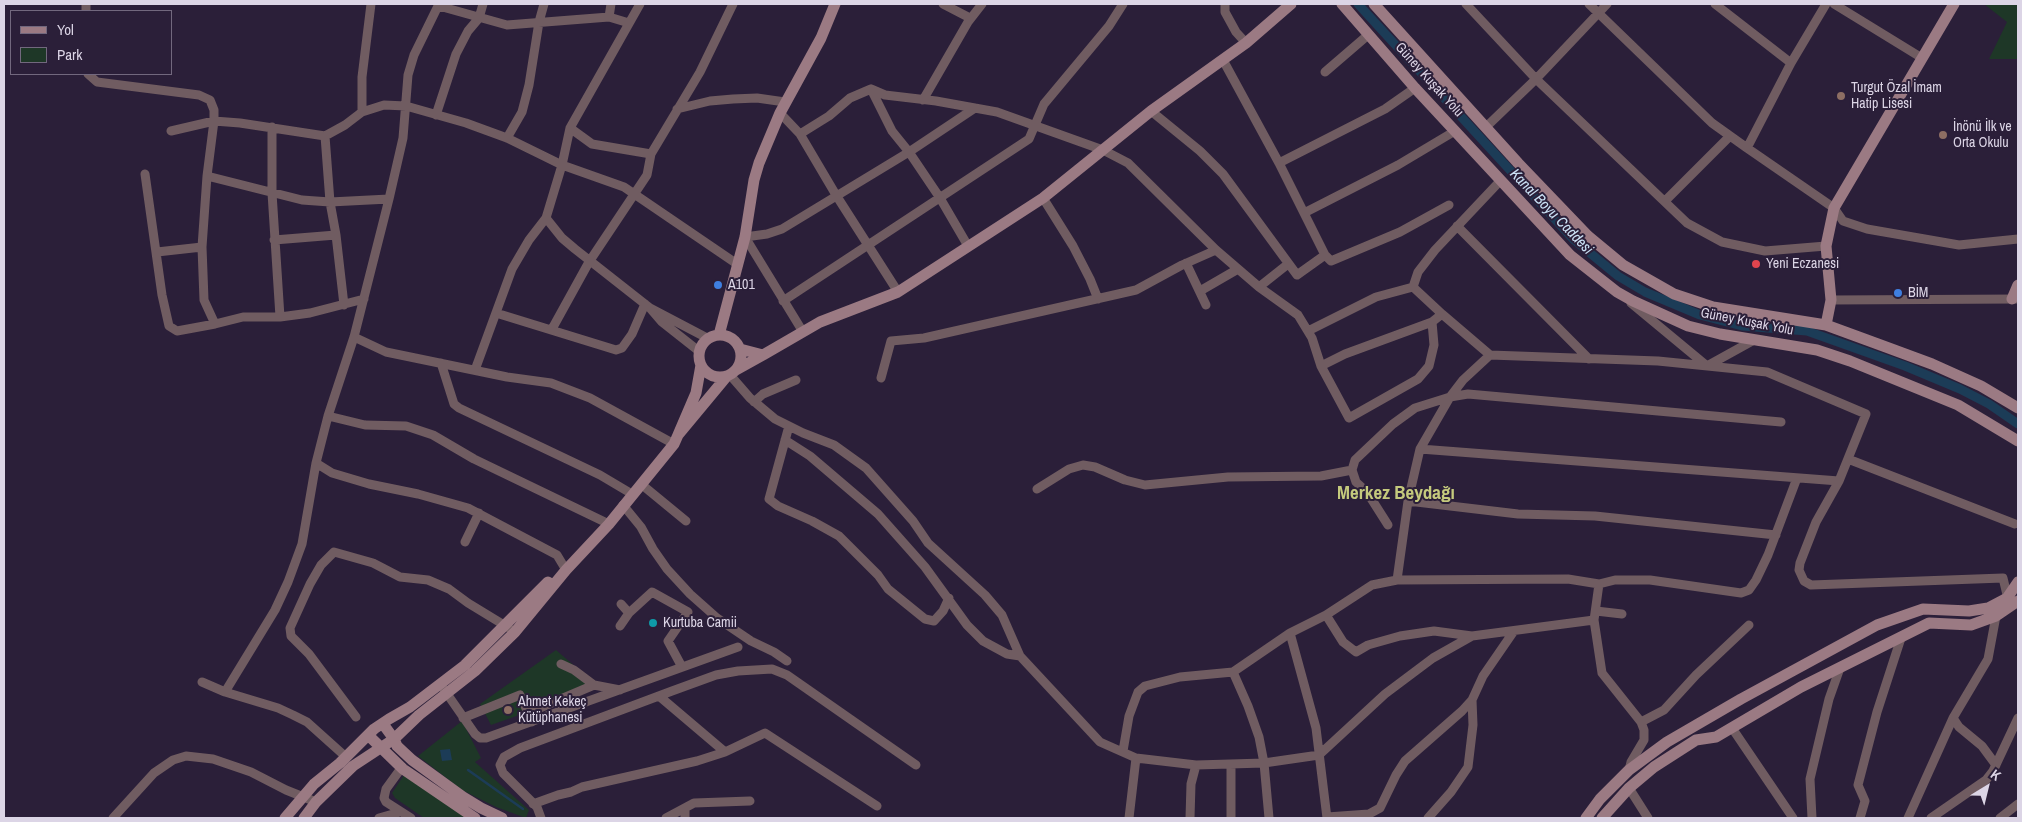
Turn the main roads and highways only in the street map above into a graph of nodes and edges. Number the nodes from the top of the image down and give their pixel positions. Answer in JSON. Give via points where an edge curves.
{"nodes":[{"id":1,"x":835,"y":4,"type":"edge"},
{"id":2,"x":1292,"y":4,"type":"edge"},
{"id":3,"x":1342,"y":4,"type":"edge"},
{"id":4,"x":1374,"y":4,"type":"edge"},
{"id":5,"x":1954,"y":4,"type":"edge"},
{"id":6,"x":2018,"y":285,"type":"edge"},
{"id":7,"x":2015,"y":299,"type":"edge"},
{"id":8,"x":1826,"y":325,"type":"junction"},
{"id":9,"x":714,"y":337,"type":"junction"},
{"id":10,"x":740,"y":350,"type":"junction"},
{"id":11,"x":763,"y":355,"type":"junction"},
{"id":12,"x":701,"y":365,"type":"junction"},
{"id":13,"x":731,"y":374,"type":"junction"},
{"id":14,"x":2018,"y":408,"type":"edge"},
{"id":15,"x":676,"y":440,"type":"junction"},
{"id":16,"x":2018,"y":441,"type":"edge"},
{"id":17,"x":566,"y":570,"type":"junction"},
{"id":18,"x":2018,"y":582,"type":"edge"},
{"id":19,"x":2015,"y":602,"type":"edge"},
{"id":20,"x":383,"y":724,"type":"junction"},
{"id":21,"x":368,"y":735,"type":"junction"},
{"id":22,"x":394,"y":739,"type":"junction"},
{"id":23,"x":381,"y":749,"type":"junction"},
{"id":24,"x":1604,"y":817,"type":"edge"},
{"id":25,"x":285,"y":818,"type":"edge"},
{"id":26,"x":304,"y":818,"type":"edge"},
{"id":27,"x":475,"y":818,"type":"edge"},
{"id":28,"x":502,"y":818,"type":"edge"},
{"id":29,"x":1586,"y":818,"type":"edge"}],
"edges":[{"from":1,"to":9,"type":"main road","via":[[767,143],[754,180],[738,264]]},
{"from":2,"to":11,"type":"main road","via":[[1043,198],[898,292],[820,322]]},
{"from":3,"to":16,"type":"main road","name":"Güney Kuşak Yolu","via":[[1570,255],[1617,292],[1688,326],[1817,350],[1850,361],[1958,405]]},
{"from":4,"to":8,"type":"main road","name":"Güney Kuşak Yolu","via":[[1588,236],[1623,265],[1674,294],[1713,307]]},
{"from":5,"to":8,"type":"main road","via":[[1834,208],[1826,246],[1831,300]]},
{"from":6,"to":7,"type":"main road"},
{"from":8,"to":14,"type":"main road","name":"Güney Kuşak Yolu","via":[[1932,364],[1981,386]]},
{"from":9,"to":10,"type":"main road","via":[[732,339]]},
{"from":9,"to":12,"type":"main road","via":[[702,345]]},
{"from":10,"to":11,"type":"main road"},
{"from":10,"to":13,"type":"main road","via":[[742,358]]},
{"from":11,"to":13,"type":"main road"},
{"from":12,"to":13,"type":"main road","via":[[716,377]]},
{"from":12,"to":15,"type":"main road","via":[[696,393]]},
{"from":13,"to":15,"type":"main road"},
{"from":15,"to":17,"type":"main road","via":[[609,524]]},
{"from":17,"to":20,"type":"main road","via":[[548,582],[465,665]]},
{"from":17,"to":22,"type":"main road","via":[[516,632]]},
{"from":18,"to":19,"type":"main road"},
{"from":19,"to":24,"type":"main road","via":[[1996,616],[1971,625],[1929,623],[1801,687],[1716,737],[1696,740],[1629,788]]},
{"from":19,"to":29,"type":"main road","via":[[1969,612],[1923,609],[1877,626],[1680,734],[1629,770]]},
{"from":20,"to":21,"type":"main road"},
{"from":20,"to":22,"type":"main road"},
{"from":21,"to":23,"type":"main road"},
{"from":21,"to":25,"type":"main road","via":[[314,784]]},
{"from":22,"to":23,"type":"main road"},
{"from":22,"to":28,"type":"main road","via":[[397,746],[426,770],[481,808]]},
{"from":23,"to":26,"type":"main road","via":[[353,766]]},
{"from":23,"to":27,"type":"main road"}]}
